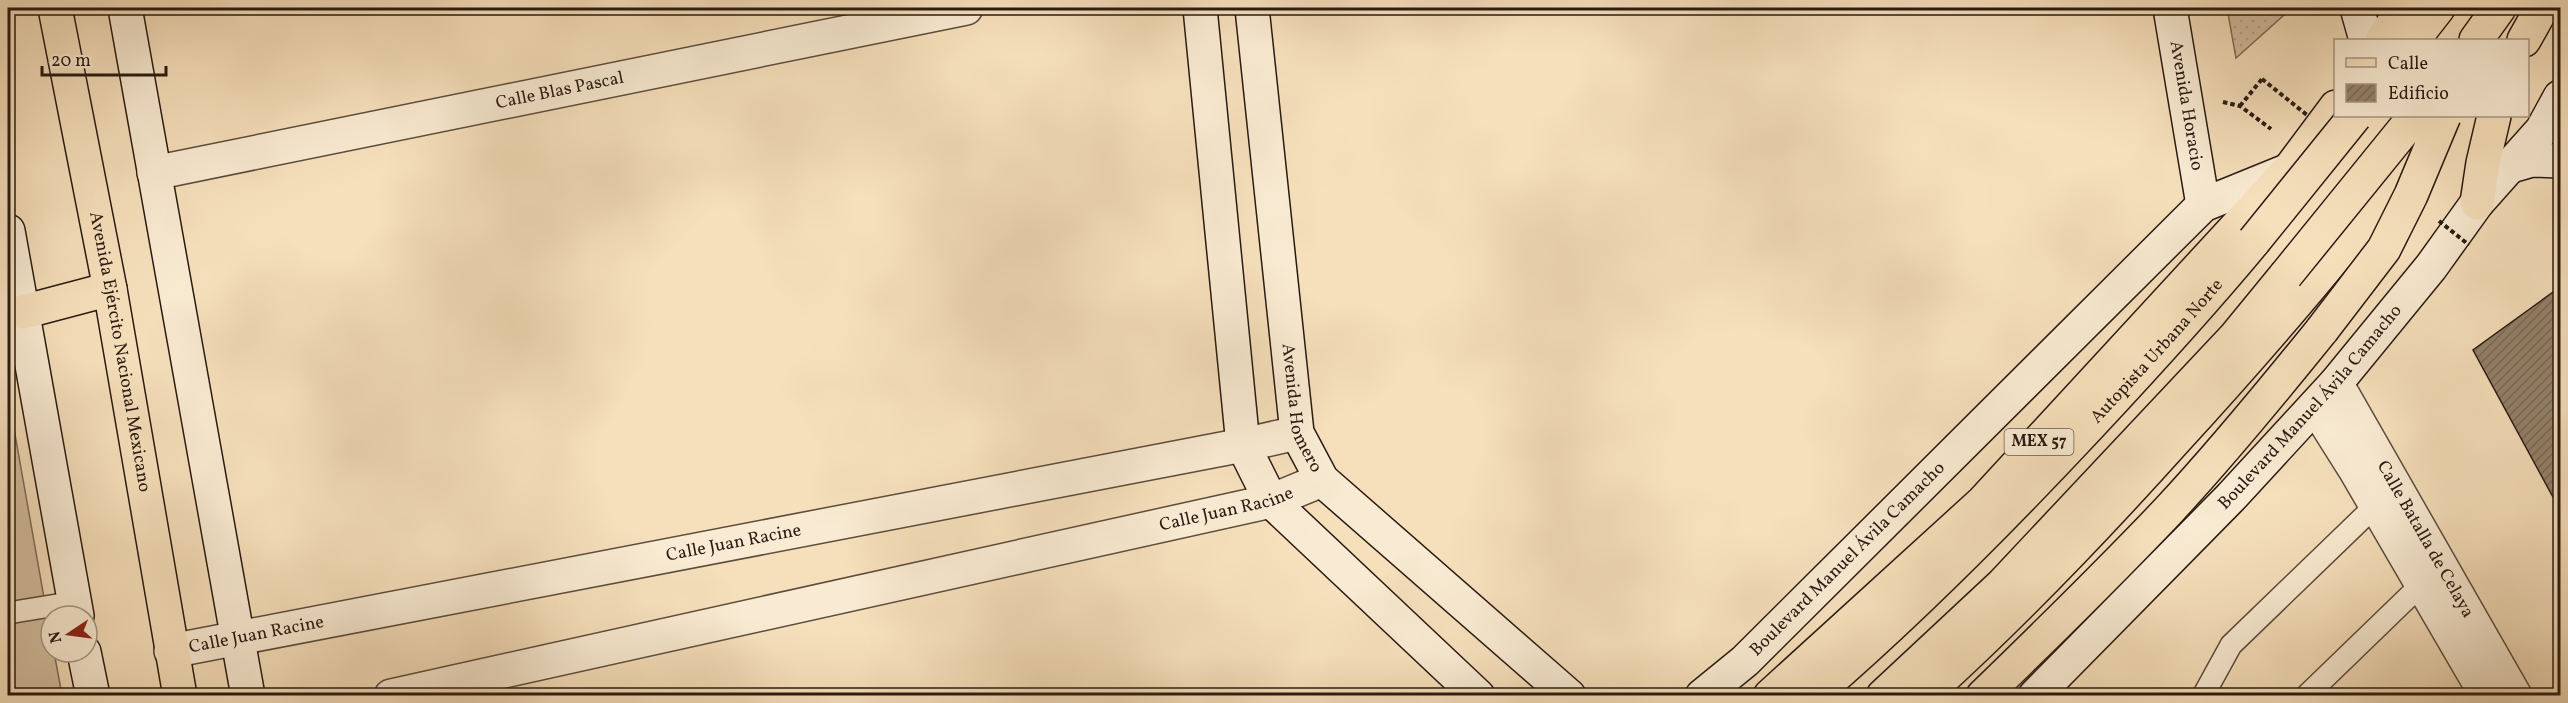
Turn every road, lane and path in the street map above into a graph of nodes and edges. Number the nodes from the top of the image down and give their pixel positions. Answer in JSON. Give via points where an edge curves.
{"nodes":[{"id":1,"x":55,"y":8,"type":"edge"},
{"id":2,"x":125,"y":8,"type":"edge"},
{"id":3,"x":966,"y":8,"type":"edge"},
{"id":4,"x":1200,"y":8,"type":"edge"},
{"id":5,"x":1252,"y":8,"type":"edge"},
{"id":6,"x":2170,"y":8,"type":"edge"},
{"id":7,"x":2357,"y":8,"type":"edge"},
{"id":8,"x":2404,"y":8,"type":"edge"},
{"id":9,"x":2438,"y":8,"type":"edge"},
{"id":10,"x":2499,"y":8,"type":"edge"},
{"id":11,"x":2522,"y":8,"type":"edge"},
{"id":12,"x":2542,"y":8,"type":"edge"},
{"id":13,"x":2366,"y":39,"type":"edge"},
{"id":14,"x":2383,"y":39,"type":"edge"},
{"id":15,"x":2414,"y":39,"type":"edge"},
{"id":16,"x":2477,"y":39,"type":"edge"},
{"id":17,"x":2501,"y":39,"type":"edge"},
{"id":18,"x":2525,"y":39,"type":"edge"},
{"id":19,"x":2262,"y":79,"type":"dead end"},
{"id":20,"x":2560,"y":97,"type":"edge"},
{"id":21,"x":2240,"y":106,"type":"dead end"},
{"id":22,"x":2334,"y":110,"type":"edge"},
{"id":23,"x":2354,"y":117,"type":"edge"},
{"id":24,"x":2414,"y":117,"type":"edge"},
{"id":25,"x":2444,"y":117,"type":"edge"},
{"id":26,"x":2445,"y":117,"type":"edge"},
{"id":27,"x":2494,"y":117,"type":"edge"},
{"id":28,"x":2560,"y":161,"type":"edge"},
{"id":29,"x":2508,"y":167,"type":"junction"},
{"id":30,"x":2289,"y":170,"type":"junction"},
{"id":31,"x":154,"y":172,"type":"junction"},
{"id":32,"x":2477,"y":203,"type":"junction"},
{"id":33,"x":2203,"y":205,"type":"junction"},
{"id":34,"x":8,"y":231,"type":"edge"},
{"id":35,"x":110,"y":289,"type":"junction"},
{"id":36,"x":23,"y":312,"type":"junction"},
{"id":37,"x":2325,"y":394,"type":"junction"},
{"id":38,"x":1297,"y":433,"type":"junction"},
{"id":39,"x":1243,"y":445,"type":"junction"},
{"id":40,"x":1322,"y":480,"type":"junction"},
{"id":41,"x":2386,"y":498,"type":"junction"},
{"id":42,"x":1271,"y":501,"type":"junction"},
{"id":43,"x":2431,"y":576,"type":"junction"},
{"id":44,"x":75,"y":604,"type":"edge"},
{"id":45,"x":39,"y":611,"type":"edge"},
{"id":46,"x":8,"y":613,"type":"edge"},
{"id":47,"x":237,"y":637,"type":"junction"},
{"id":48,"x":171,"y":651,"type":"junction"},
{"id":49,"x":86,"y":664,"type":"edge"},
{"id":50,"x":93,"y":696,"type":"edge"},
{"id":51,"x":180,"y":696,"type":"edge"},
{"id":52,"x":248,"y":696,"type":"edge"},
{"id":53,"x":391,"y":696,"type":"edge"},
{"id":54,"x":1478,"y":696,"type":"edge"},
{"id":55,"x":1569,"y":696,"type":"edge"},
{"id":56,"x":1702,"y":696,"type":"edge"},
{"id":57,"x":1770,"y":696,"type":"edge"},
{"id":58,"x":1812,"y":696,"type":"edge"},
{"id":59,"x":1883,"y":696,"type":"edge"},
{"id":60,"x":1923,"y":696,"type":"edge"},
{"id":61,"x":1983,"y":696,"type":"edge"},
{"id":62,"x":2035,"y":696,"type":"edge"},
{"id":63,"x":2203,"y":696,"type":"edge"},
{"id":64,"x":2307,"y":696,"type":"edge"},
{"id":65,"x":2487,"y":696,"type":"edge"},
{"id":66,"x":2515,"y":696,"type":"edge"}],
"edges":[{"from":1,"to":35,"type":"main road","name":"Avenida Ejército Nacional Mexicano"},
{"from":2,"to":31,"type":"street"},
{"from":3,"to":31,"type":"street","name":"Calle Blas Pascal"},
{"from":4,"to":39,"type":"street"},
{"from":5,"to":38,"type":"street","name":"Avenida Homero"},
{"from":6,"to":33,"type":"street","name":"Avenida Horacio"},
{"from":7,"to":13,"type":"street"},
{"from":8,"to":14,"type":"main road"},
{"from":9,"to":15,"type":"main road"},
{"from":10,"to":16,"type":"main road"},
{"from":11,"to":17,"type":"main road"},
{"from":12,"to":18,"type":"main road"},
{"from":19,"to":21,"type":"path"},
{"from":20,"to":29,"type":"street","name":"Boulevard Manuel Ávila Camacho","via":[[2542,130]]},
{"from":22,"to":30,"type":"main road","number":"MEX 57"},
{"from":23,"to":58,"type":"main road","name":"Autopista Urbana Norte","bridge":true,"via":[[2195,311],[2060,457],[1964,557]]},
{"from":24,"to":59,"type":"main road","bridge":true,"via":[[2236,336],[2002,585]]},
{"from":25,"to":60,"type":"main road","via":[[2374,210],[2248,360],[2109,513]]},
{"from":26,"to":61,"type":"main road","bridge":true,"via":[[2384,249],[2322,330],[2258,410],[2168,510]]},
{"from":27,"to":32,"type":"main road"},
{"from":28,"to":29,"type":"street","via":[[2532,160]]},
{"from":29,"to":32,"type":"street","name":"Boulevard Manuel Ávila Camacho"},
{"from":30,"to":33,"type":"street","name":"Boulevard Manuel Ávila Camacho"},
{"from":30,"to":57,"type":"main road","number":"MEX 57","via":[[1983,502]]},
{"from":31,"to":47,"type":"street"},
{"from":32,"to":37,"type":"street","name":"Boulevard Manuel Ávila Camacho","via":[[2431,267]]},
{"from":33,"to":56,"type":"street","name":"Boulevard Manuel Ávila Camacho","via":[[1745,661]]},
{"from":34,"to":36,"type":"street"},
{"from":35,"to":36,"type":"main road"},
{"from":35,"to":48,"type":"main road","name":"Avenida Ejército Nacional Mexicano"},
{"from":36,"to":44,"type":"street"},
{"from":37,"to":41,"type":"street","name":"Calle Batalla de Celaya"},
{"from":37,"to":62,"type":"street","name":"Boulevard Manuel Ávila Camacho","via":[[2231,497]]},
{"from":38,"to":39,"type":"street","name":"Calle Juan Racine"},
{"from":38,"to":40,"type":"street","name":"Avenida Homero"},
{"from":39,"to":42,"type":"street"},
{"from":39,"to":47,"type":"street","name":"Calle Juan Racine"},
{"from":40,"to":42,"type":"street","name":"Calle Juan Racine"},
{"from":40,"to":55,"type":"street","name":"Avenida Homero"},
{"from":41,"to":43,"type":"street","name":"Calle Batalla de Celaya"},
{"from":41,"to":63,"type":"lane","via":[[2231,645]]},
{"from":42,"to":53,"type":"street","name":"Calle Juan Racine"},
{"from":42,"to":54,"type":"street"},
{"from":43,"to":64,"type":"lane"},
{"from":43,"to":65,"type":"street","name":"Calle Batalla de Celaya"},
{"from":43,"to":66,"type":"street","name":"Calle Batalla de Celaya"},
{"from":45,"to":46,"type":"lane"},
{"from":47,"to":48,"type":"street","name":"Calle Juan Racine"},
{"from":47,"to":52,"type":"street"},
{"from":48,"to":51,"type":"main road","name":"Avenida Ejército Nacional Mexicano"},
{"from":49,"to":50,"type":"street"}]}
